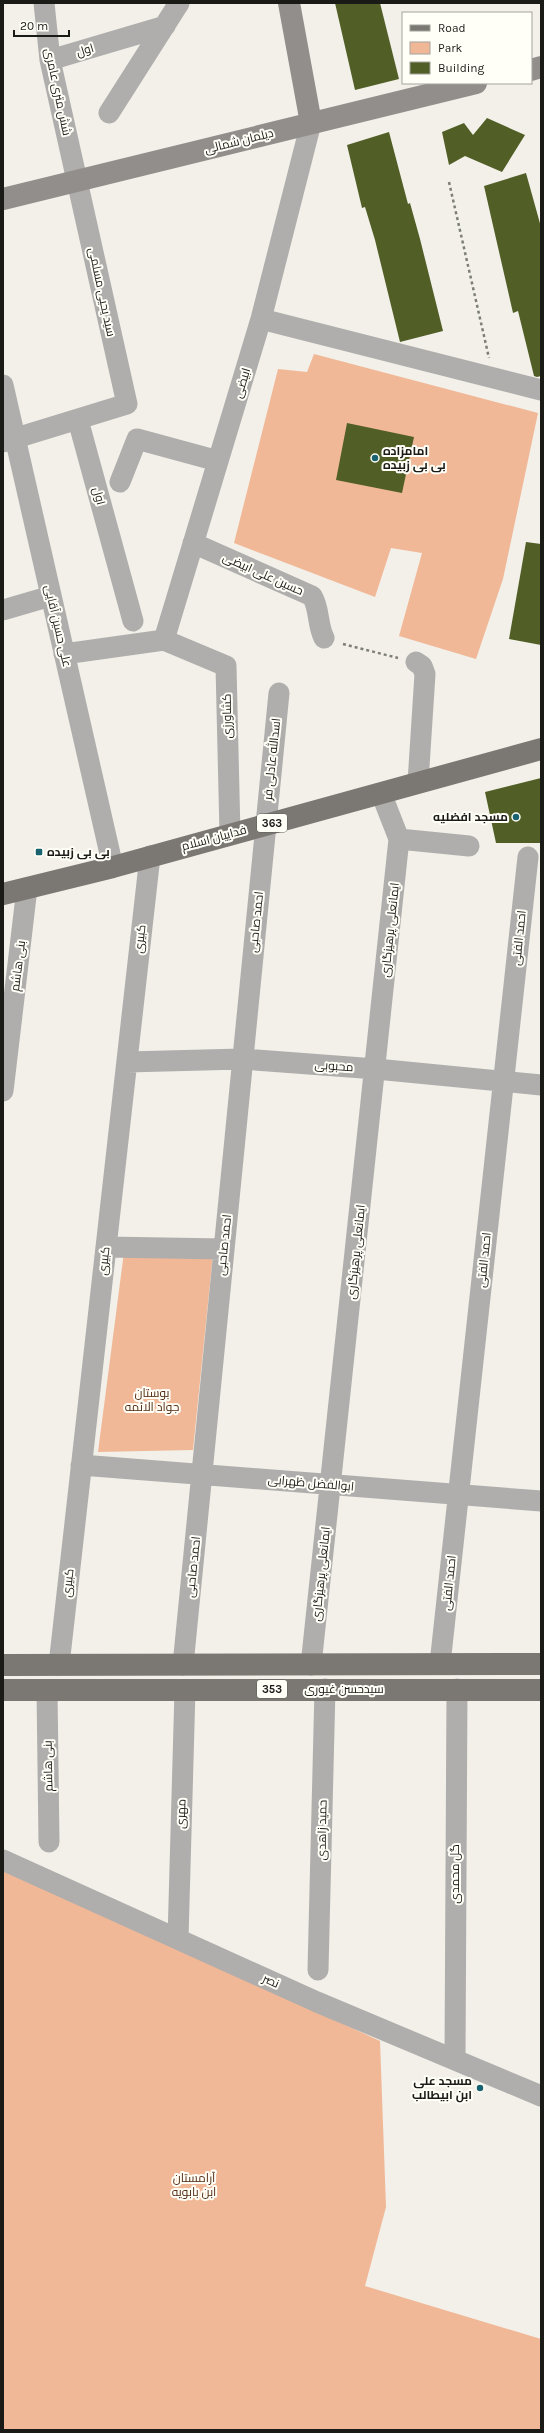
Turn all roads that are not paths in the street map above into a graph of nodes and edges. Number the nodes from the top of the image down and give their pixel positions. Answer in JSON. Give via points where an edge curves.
{"nodes":[{"id":1,"x":44,"y":3,"type":"edge"},
{"id":2,"x":179,"y":3,"type":"edge"},
{"id":3,"x":289,"y":3,"type":"edge"},
{"id":4,"x":166,"y":26,"type":"junction"},
{"id":5,"x":50,"y":60,"type":"junction"},
{"id":6,"x":472,"y":84,"type":"edge"},
{"id":7,"x":109,"y":113,"type":"dead end"},
{"id":8,"x":311,"y":123,"type":"junction"},
{"id":9,"x":77,"y":181,"type":"junction"},
{"id":10,"x":3,"y":199,"type":"edge"},
{"id":11,"x":261,"y":319,"type":"junction"},
{"id":12,"x":3,"y":385,"type":"edge"},
{"id":13,"x":541,"y":390,"type":"edge"},
{"id":14,"x":78,"y":420,"type":"junction"},
{"id":15,"x":9,"y":440,"type":"edge"},
{"id":16,"x":218,"y":461,"type":"junction"},
{"id":17,"x":120,"y":482,"type":"dead end"},
{"id":18,"x":193,"y":543,"type":"junction"},
{"id":19,"x":51,"y":596,"type":"junction"},
{"id":20,"x":3,"y":610,"type":"edge"},
{"id":21,"x":133,"y":621,"type":"dead end"},
{"id":22,"x":324,"y":638,"type":"road end"},
{"id":23,"x":164,"y":640,"type":"junction"},
{"id":24,"x":64,"y":654,"type":"junction"},
{"id":25,"x":416,"y":662,"type":"road end"},
{"id":26,"x":279,"y":693,"type":"dead end"},
{"id":27,"x":541,"y":749,"type":"edge"},
{"id":28,"x":418,"y":782,"type":"junction"},
{"id":29,"x":381,"y":793,"type":"junction"},
{"id":30,"x":266,"y":824,"type":"junction"},
{"id":31,"x":230,"y":834,"type":"junction"},
{"id":32,"x":399,"y":839,"type":"junction"},
{"id":33,"x":469,"y":846,"type":"dead end"},
{"id":34,"x":150,"y":856,"type":"junction"},
{"id":35,"x":528,"y":857,"type":"dead end"},
{"id":36,"x":113,"y":867,"type":"junction"},
{"id":37,"x":27,"y":888,"type":"junction"},
{"id":38,"x":3,"y":894,"type":"edge"},
{"id":39,"x":242,"y":1059,"type":"junction"},
{"id":40,"x":126,"y":1062,"type":"junction"},
{"id":41,"x":376,"y":1069,"type":"junction"},
{"id":42,"x":503,"y":1082,"type":"junction"},
{"id":43,"x":541,"y":1085,"type":"edge"},
{"id":44,"x":3,"y":1091,"type":"edge"},
{"id":45,"x":106,"y":1247,"type":"junction"},
{"id":46,"x":224,"y":1249,"type":"junction"},
{"id":47,"x":82,"y":1465,"type":"junction"},
{"id":48,"x":202,"y":1474,"type":"junction"},
{"id":49,"x":331,"y":1484,"type":"junction"},
{"id":50,"x":458,"y":1495,"type":"junction"},
{"id":51,"x":541,"y":1501,"type":"edge"},
{"id":52,"x":440,"y":1664,"type":"junction"},
{"id":53,"x":541,"y":1664,"type":"edge"},
{"id":54,"x":3,"y":1665,"type":"edge"},
{"id":55,"x":59,"y":1665,"type":"junction"},
{"id":56,"x":183,"y":1665,"type":"junction"},
{"id":57,"x":311,"y":1665,"type":"junction"},
{"id":58,"x":325,"y":1689,"type":"junction"},
{"id":59,"x":456,"y":1689,"type":"junction"},
{"id":60,"x":3,"y":1690,"type":"edge"},
{"id":61,"x":47,"y":1690,"type":"junction"},
{"id":62,"x":185,"y":1690,"type":"junction"},
{"id":63,"x":541,"y":1690,"type":"edge"},
{"id":64,"x":48,"y":1842,"type":"dead end"},
{"id":65,"x":3,"y":1860,"type":"edge"},
{"id":66,"x":178,"y":1939,"type":"junction"},
{"id":67,"x":318,"y":1970,"type":"dead end"},
{"id":68,"x":455,"y":2058,"type":"junction"},
{"id":69,"x":541,"y":2096,"type":"edge"}],
"edges":[{"from":1,"to":5,"type":"street","name":"شش متری عامری"},
{"from":2,"to":4,"type":"street"},
{"from":3,"to":8,"type":"street"},
{"from":4,"to":5,"type":"street","name":"اول"},
{"from":4,"to":7,"type":"street"},
{"from":5,"to":9,"type":"street","name":"شش متری عامری"},
{"from":6,"to":8,"type":"street","name":"دیلمان شمالی"},
{"from":8,"to":9,"type":"street","name":"دیلمان شمالی"},
{"from":8,"to":11,"type":"street","name":"ابیضی"},
{"from":9,"to":10,"type":"street","name":"دیلمان شمالی"},
{"from":9,"to":14,"type":"street","name":"سید یحیی مسلمی","via":[[126,404]]},
{"from":11,"to":13,"type":"street"},
{"from":11,"to":16,"type":"street","name":"ابیضی"},
{"from":12,"to":15,"type":"street","name":"علی حسین آقایی"},
{"from":14,"to":15,"type":"street"},
{"from":14,"to":21,"type":"street","name":"اول"},
{"from":15,"to":19,"type":"street","name":"علی حسین آقایی"},
{"from":16,"to":17,"type":"street","via":[[137,439]]},
{"from":16,"to":18,"type":"street","name":"ابیضی"},
{"from":18,"to":22,"type":"street","name":"حسین علی ابیضی","via":[[312,596]]},
{"from":18,"to":23,"type":"street","name":"ابیضی"},
{"from":19,"to":20,"type":"street"},
{"from":19,"to":24,"type":"street","name":"علی حسین آقایی"},
{"from":23,"to":24,"type":"street"},
{"from":23,"to":31,"type":"street","name":"کشاورزی","via":[[226,666]]},
{"from":24,"to":36,"type":"street","name":"علی حسین آقایی"},
{"from":25,"to":28,"type":"street","via":[[422,666],[425,674]]},
{"from":26,"to":30,"type":"street","name":"اسدالله عادلی فر"},
{"from":27,"to":28,"type":"main road","name":"فداییان اسلام","number":"363"},
{"from":28,"to":29,"type":"main road","name":"فداییان اسلام","number":"363"},
{"from":29,"to":30,"type":"main road","name":"فداییان اسلام","number":"363"},
{"from":29,"to":32,"type":"street"},
{"from":30,"to":31,"type":"main road","name":"فداییان اسلام","number":"363"},
{"from":30,"to":39,"type":"street","name":"احمد صاحبی"},
{"from":31,"to":34,"type":"main road","name":"فداییان اسلام","number":"363"},
{"from":32,"to":33,"type":"street"},
{"from":32,"to":41,"type":"street","name":"ایمانعلی پرهیزگاری"},
{"from":34,"to":36,"type":"main road","name":"فداییان اسلام","number":"363"},
{"from":34,"to":40,"type":"street","name":"کبیری"},
{"from":35,"to":42,"type":"street","name":"احمد الفتی"},
{"from":36,"to":37,"type":"main road","name":"فداییان اسلام","number":"363"},
{"from":37,"to":38,"type":"main road","name":"فداییان اسلام","number":"363"},
{"from":37,"to":44,"type":"street","name":"بنی هاشم"},
{"from":39,"to":40,"type":"street","name":"محبوبی"},
{"from":39,"to":41,"type":"street","name":"محبوبی"},
{"from":39,"to":46,"type":"street","name":"احمد صاحبی"},
{"from":40,"to":45,"type":"street","name":"کبیری"},
{"from":41,"to":42,"type":"street","name":"محبوبی"},
{"from":41,"to":49,"type":"street","name":"ایمانعلی پرهیزگاری"},
{"from":42,"to":43,"type":"street","name":"محبوبی"},
{"from":42,"to":50,"type":"street","name":"احمد الفتی"},
{"from":45,"to":46,"type":"street"},
{"from":45,"to":47,"type":"street","name":"کبیری"},
{"from":46,"to":48,"type":"street","name":"احمد صاحبی"},
{"from":47,"to":48,"type":"street","name":"ابوالفضل ظهرابی"},
{"from":47,"to":55,"type":"street","name":"کبیری"},
{"from":48,"to":49,"type":"street","name":"ابوالفضل ظهرابی"},
{"from":48,"to":56,"type":"street","name":"احمد صاحبی"},
{"from":49,"to":50,"type":"street","name":"ابوالفضل ظهرابی"},
{"from":49,"to":57,"type":"street","name":"ایمانعلی پرهیزگاری"},
{"from":50,"to":51,"type":"street","name":"ابوالفضل ظهرابی"},
{"from":50,"to":52,"type":"street","name":"احمد الفتی"},
{"from":52,"to":53,"type":"main road","name":"سیدحسن غیوری","number":"353"},
{"from":52,"to":57,"type":"main road","name":"سیدحسن غیوری","number":"353"},
{"from":54,"to":55,"type":"main road","name":"سیدحسن غیوری","number":"353"},
{"from":55,"to":56,"type":"main road","name":"سیدحسن غیوری","number":"353"},
{"from":56,"to":57,"type":"main road","name":"سیدحسن غیوری","number":"353"},
{"from":58,"to":59,"type":"main road","name":"سیدحسن غیوری","number":"353"},
{"from":58,"to":62,"type":"main road","name":"سیدحسن غیوری","number":"353"},
{"from":58,"to":67,"type":"street","name":"حمید زاهدی"},
{"from":59,"to":63,"type":"main road","name":"سیدحسن غیوری","number":"353"},
{"from":59,"to":68,"type":"street","name":"گل محمدی"},
{"from":60,"to":61,"type":"main road","name":"سیدحسن غیوری","number":"353"},
{"from":61,"to":62,"type":"main road","name":"سیدحسن غیوری","number":"353"},
{"from":61,"to":64,"type":"street","name":"بنی هاشم"},
{"from":62,"to":66,"type":"street","name":"مهری"},
{"from":65,"to":66,"type":"street","name":"نصر"},
{"from":66,"to":68,"type":"street","name":"نصر","via":[[317,2002]]},
{"from":68,"to":69,"type":"street","name":"نصر"}]}
